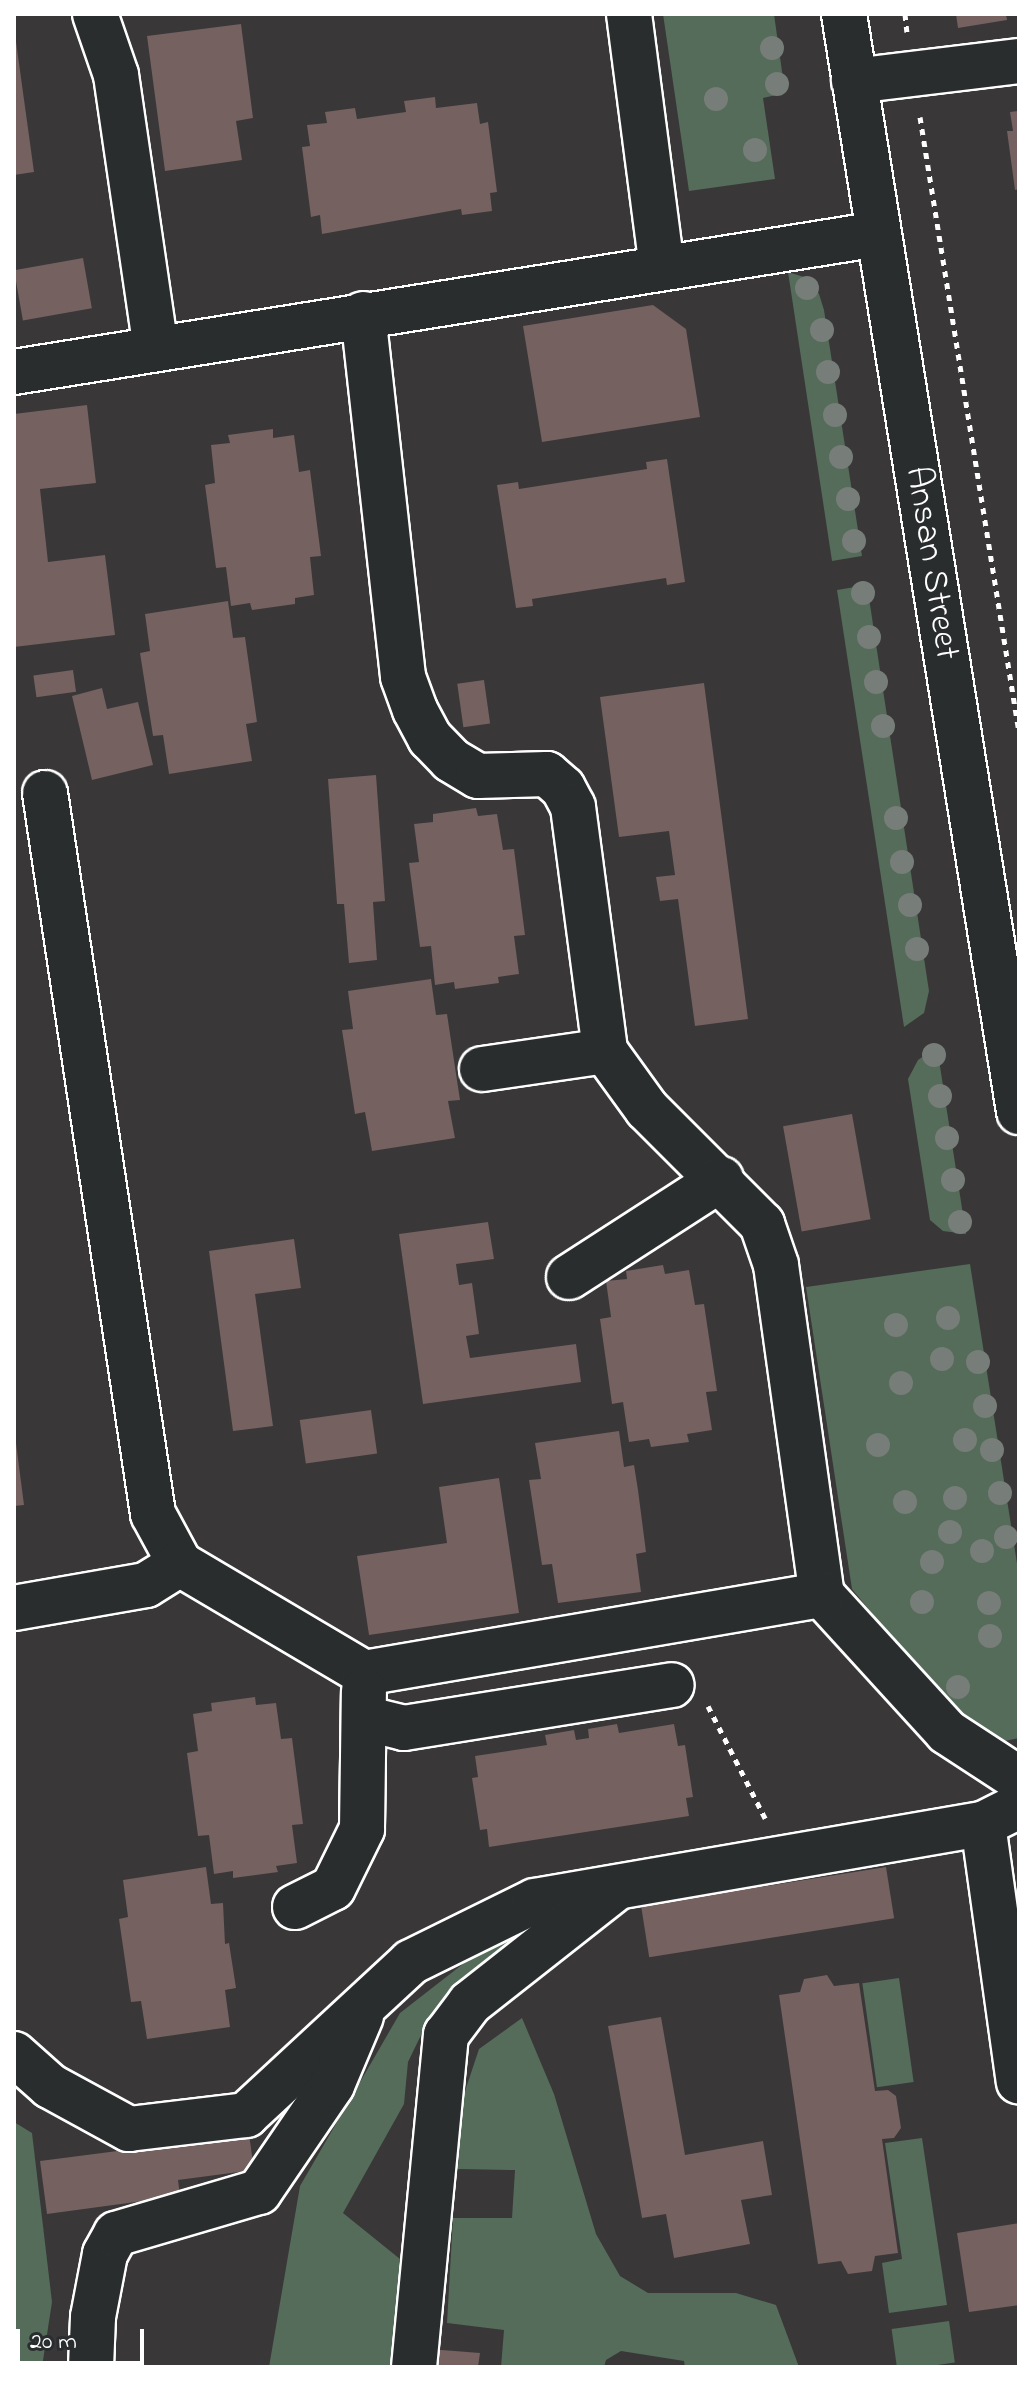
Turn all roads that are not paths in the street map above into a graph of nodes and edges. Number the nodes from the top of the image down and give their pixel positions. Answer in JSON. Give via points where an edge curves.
{"nodes":[{"id":1,"x":95,"y":14,"type":"edge"},
{"id":2,"x":629,"y":14,"type":"edge"},
{"id":3,"x":844,"y":14,"type":"edge"},
{"id":4,"x":1019,"y":61,"type":"edge"},
{"id":5,"x":854,"y":81,"type":"junction"},
{"id":6,"x":878,"y":234,"type":"junction"},
{"id":7,"x":662,"y":267,"type":"junction"},
{"id":8,"x":363,"y":314,"type":"junction"},
{"id":9,"x":156,"y":348,"type":"junction"},
{"id":10,"x":14,"y":372,"type":"edge"},
{"id":11,"x":45,"y":793,"type":"dead end"},
{"id":12,"x":605,"y":1051,"type":"junction"},
{"id":13,"x":482,"y":1069,"type":"dead end"},
{"id":14,"x":1019,"y":1112,"type":"edge"},
{"id":15,"x":721,"y":1179,"type":"junction"},
{"id":16,"x":569,"y":1277,"type":"dead end"},
{"id":17,"x":180,"y":1564,"type":"junction"},
{"id":18,"x":822,"y":1595,"type":"junction"},
{"id":19,"x":14,"y":1608,"type":"edge"},
{"id":20,"x":364,"y":1673,"type":"junction"},
{"id":21,"x":672,"y":1685,"type":"road end"},
{"id":22,"x":364,"y":1718,"type":"junction"},
{"id":23,"x":1019,"y":1779,"type":"edge"},
{"id":24,"x":1001,"y":1815,"type":"edge"},
{"id":25,"x":617,"y":1887,"type":"junction"},
{"id":26,"x":295,"y":1907,"type":"dead end"},
{"id":27,"x":367,"y":2003,"type":"junction"},
{"id":28,"x":14,"y":2054,"type":"edge"},
{"id":29,"x":1019,"y":2082,"type":"edge"},
{"id":30,"x":91,"y":2367,"type":"edge"},
{"id":31,"x":414,"y":2367,"type":"edge"}],
"edges":[{"from":1,"to":9,"type":"street","via":[[116,75]]},
{"from":2,"to":7,"type":"street"},
{"from":3,"to":5,"type":"street","name":"Ansan Street"},
{"from":4,"to":5,"type":"street"},
{"from":5,"to":6,"type":"street","name":"Ansan Street"},
{"from":6,"to":7,"type":"street"},
{"from":6,"to":14,"type":"street","name":"Ansan Street"},
{"from":7,"to":8,"type":"street"},
{"from":8,"to":9,"type":"street"},
{"from":8,"to":12,"type":"street","via":[[403,677],[430,738],[451,760],[478,776],[547,774],[563,788],[573,807]]},
{"from":9,"to":10,"type":"street"},
{"from":11,"to":17,"type":"street","via":[[153,1514]]},
{"from":12,"to":13,"type":"street"},
{"from":12,"to":15,"type":"street","via":[[647,1109]]},
{"from":15,"to":16,"type":"street"},
{"from":15,"to":18,"type":"street","via":[[762,1224],[776,1265]]},
{"from":17,"to":19,"type":"street","via":[[146,1585]]},
{"from":17,"to":20,"type":"street"},
{"from":18,"to":20,"type":"street"},
{"from":18,"to":23,"type":"street","via":[[947,1732]]},
{"from":20,"to":22,"type":"street"},
{"from":21,"to":22,"type":"street","via":[[404,1728]]},
{"from":22,"to":26,"type":"street","via":[[362,1829],[333,1888]]},
{"from":24,"to":25,"type":"street","via":[[783,1861]]},
{"from":24,"to":29,"type":"street"},
{"from":25,"to":27,"type":"street","via":[[535,1901],[411,1962]]},
{"from":25,"to":31,"type":"street","via":[[470,2003],[446,2035]]},
{"from":27,"to":28,"type":"street","via":[[246,2115],[129,2129],[50,2086]]},
{"from":27,"to":30,"type":"street","via":[[332,2085],[259,2192],[116,2234],[105,2254]]}]}
